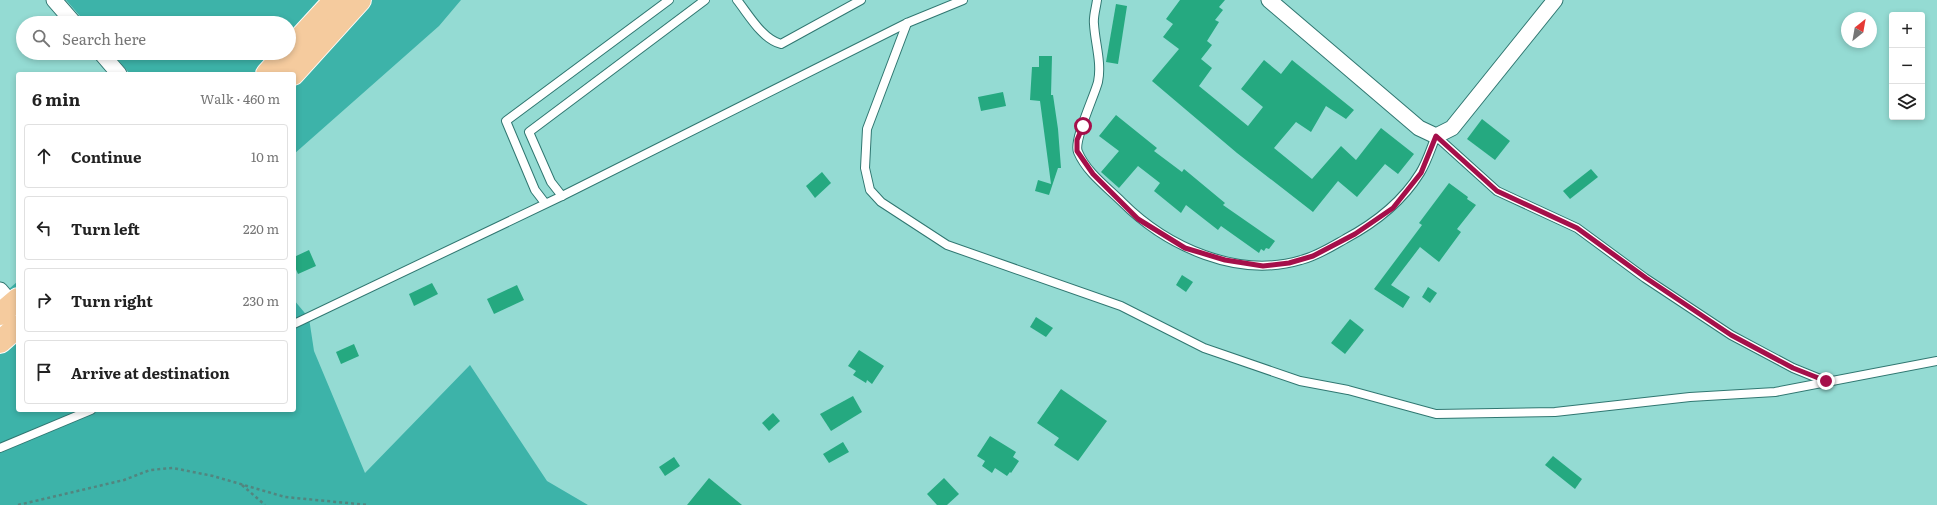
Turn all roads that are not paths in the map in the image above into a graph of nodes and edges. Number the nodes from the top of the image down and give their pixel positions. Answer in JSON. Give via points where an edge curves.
{"nodes":[{"id":1,"x":54,"y":0,"type":"edge"},
{"id":2,"x":335,"y":0,"type":"edge"},
{"id":3,"x":360,"y":0,"type":"edge"},
{"id":4,"x":669,"y":0,"type":"edge"},
{"id":5,"x":705,"y":0,"type":"edge"},
{"id":6,"x":737,"y":0,"type":"edge"},
{"id":7,"x":861,"y":0,"type":"edge"},
{"id":8,"x":963,"y":0,"type":"edge"},
{"id":9,"x":1097,"y":0,"type":"edge"},
{"id":10,"x":1270,"y":0,"type":"edge"},
{"id":11,"x":1555,"y":0,"type":"edge"},
{"id":12,"x":68,"y":16,"type":"edge"},
{"id":13,"x":907,"y":23,"type":"junction"},
{"id":14,"x":296,"y":42,"type":"edge"},
{"id":15,"x":107,"y":60,"type":"edge"},
{"id":16,"x":280,"y":60,"type":"edge"},
{"id":17,"x":117,"y":72,"type":"edge"},
{"id":18,"x":269,"y":72,"type":"edge"},
{"id":19,"x":295,"y":72,"type":"edge"},
{"id":20,"x":1436,"y":136,"type":"junction"},
{"id":21,"x":562,"y":196,"type":"junction"},
{"id":22,"x":545,"y":203,"type":"junction"},
{"id":23,"x":296,"y":323,"type":"edge"},
{"id":24,"x":16,"y":328,"type":"edge"},
{"id":25,"x":0,"y":342,"type":"edge"},
{"id":26,"x":1937,"y":361,"type":"edge"},
{"id":27,"x":1826,"y":381,"type":"junction"},
{"id":28,"x":86,"y":412,"type":"edge"},
{"id":29,"x":0,"y":448,"type":"edge"}],
"edges":[{"from":1,"to":12,"type":"street"},
{"from":2,"to":14,"type":"main road"},
{"from":3,"to":19,"type":"main road"},
{"from":4,"to":22,"type":"lane","via":[[506,121],[535,190]]},
{"from":5,"to":21,"type":"lane","via":[[529,132],[551,182]]},
{"from":6,"to":7,"type":"lane","via":[[766,36],[781,44]]},
{"from":8,"to":13,"type":"lane"},
{"from":9,"to":20,"type":"lane","via":[[1094,23],[1099,60],[1098,81],[1077,140],[1077,151],[1093,174],[1138,219],[1185,248],[1250,265],[1276,265],[1313,256],[1355,234],[1393,208],[1421,173]]},
{"from":10,"to":20,"type":"street","via":[[1419,128]]},
{"from":11,"to":20,"type":"street","via":[[1452,128]]},
{"from":13,"to":21,"type":"lane"},
{"from":13,"to":27,"type":"lane","via":[[867,129],[865,168],[870,190],[882,202],[947,244],[1121,306],[1204,348],[1300,381],[1348,390],[1436,414],[1555,412],[1690,397],[1775,392]]},
{"from":15,"to":17,"type":"street"},
{"from":16,"to":18,"type":"main road"},
{"from":20,"to":27,"type":"lane","via":[[1497,191],[1577,228],[1731,335],[1793,368]]},
{"from":21,"to":22,"type":"lane"},
{"from":22,"to":23,"type":"lane"},
{"from":24,"to":25,"type":"main road"},
{"from":26,"to":27,"type":"lane"},
{"from":28,"to":29,"type":"lane"}]}
